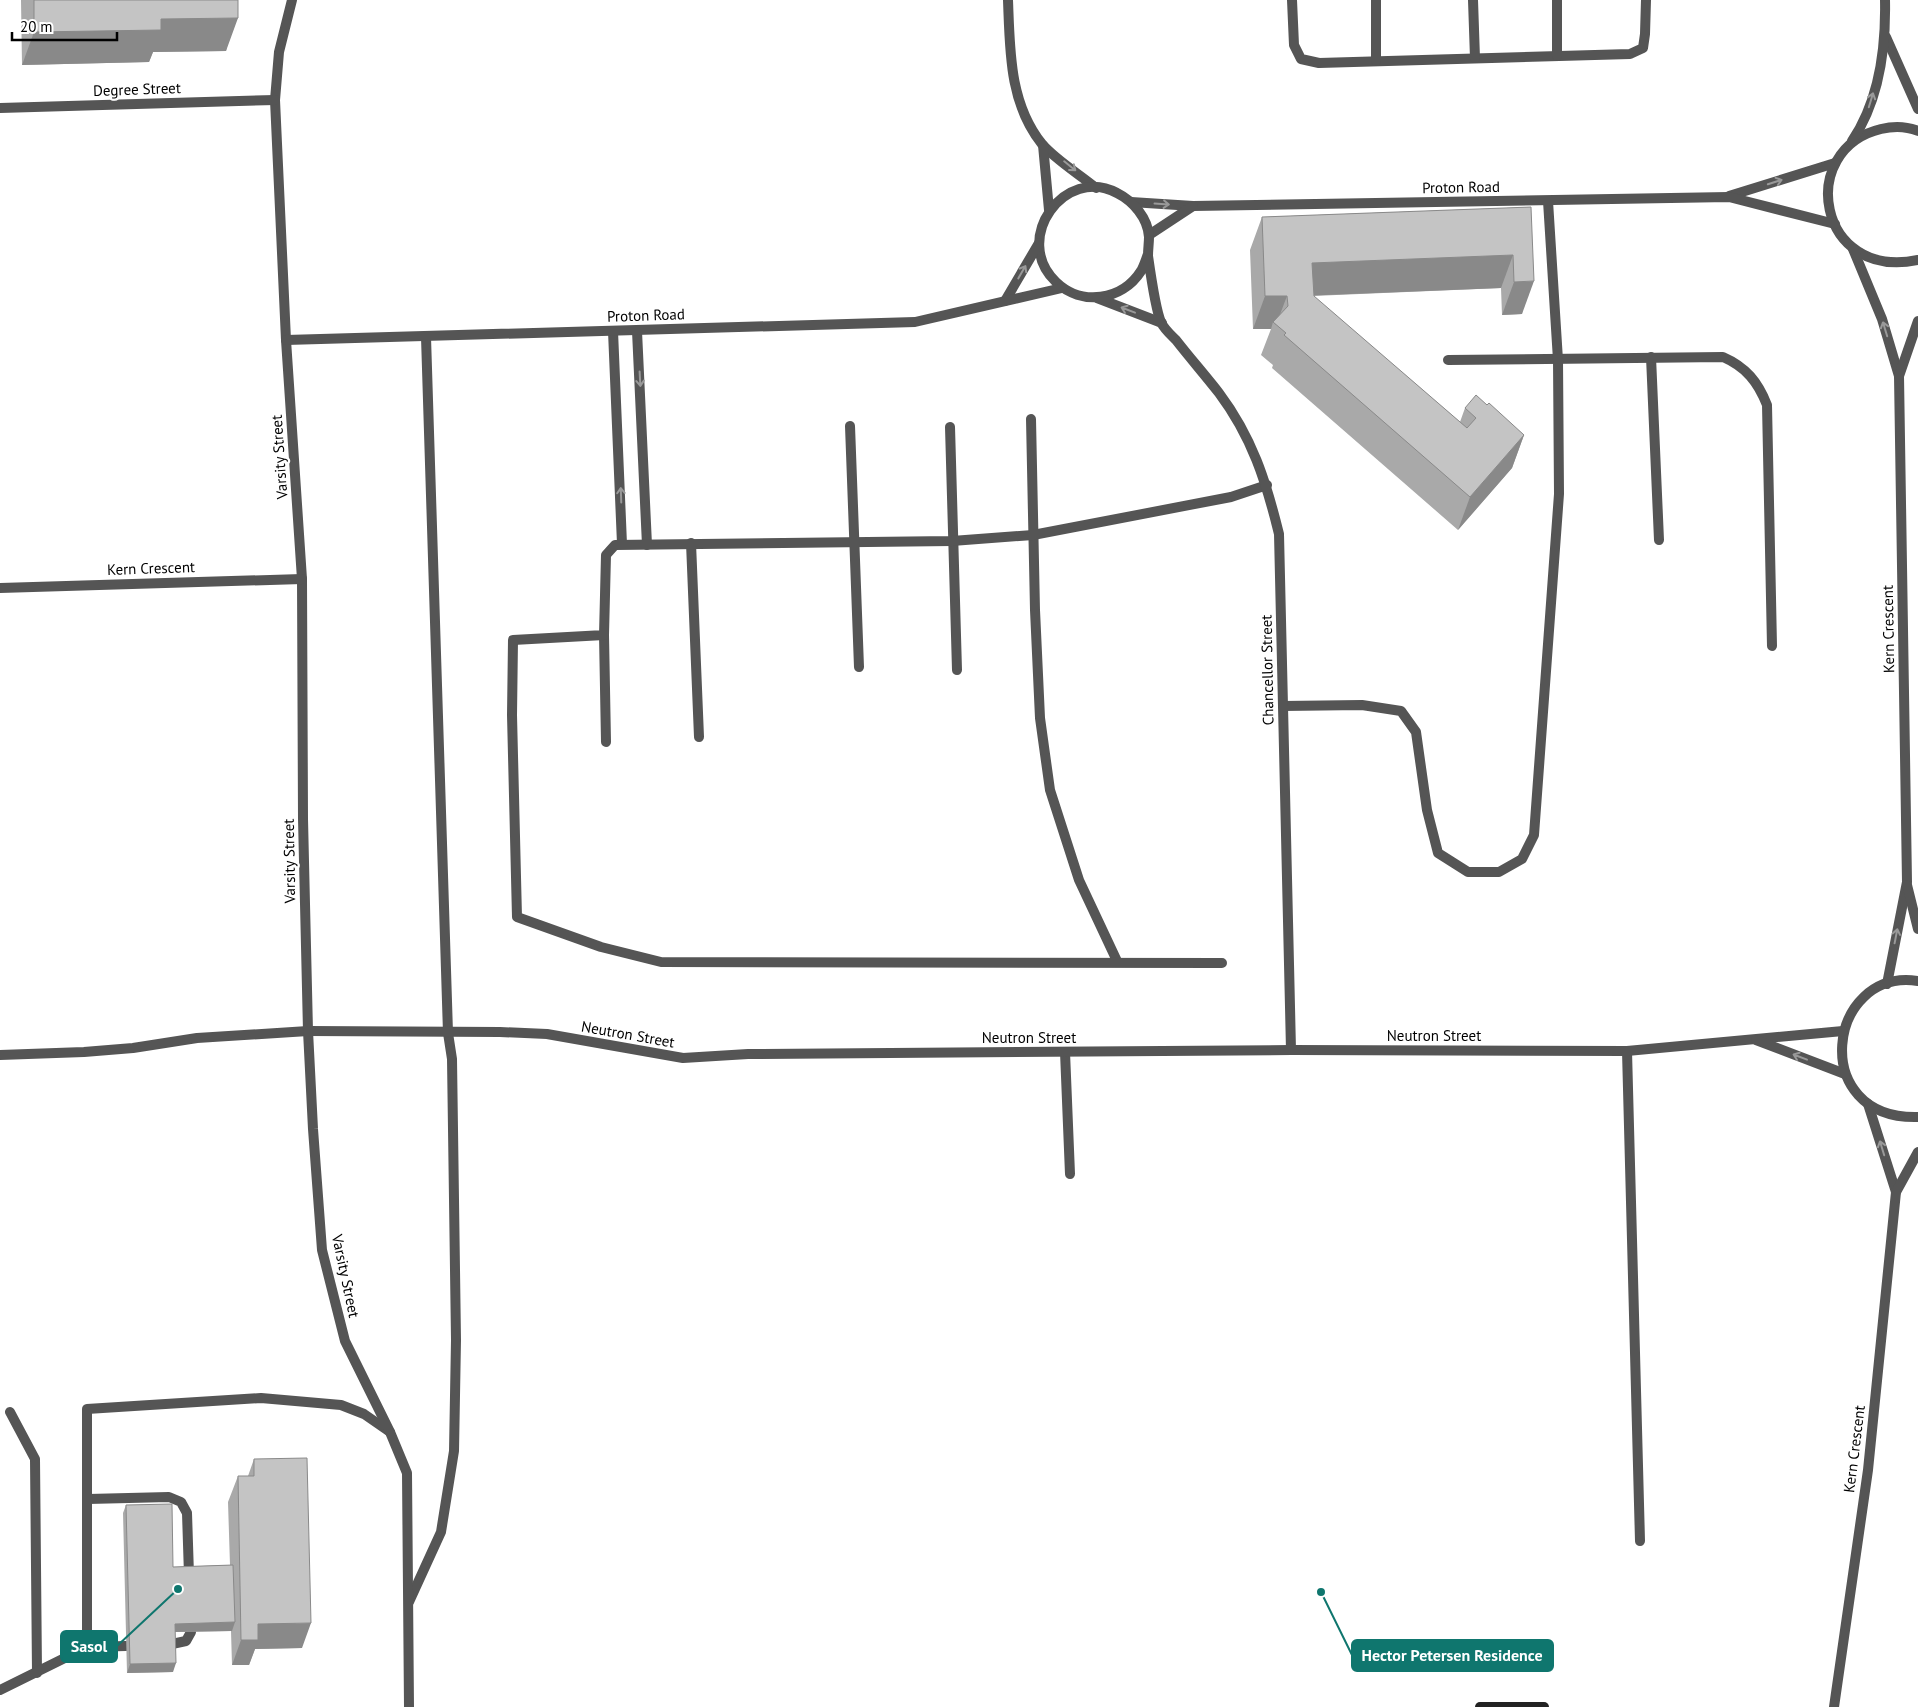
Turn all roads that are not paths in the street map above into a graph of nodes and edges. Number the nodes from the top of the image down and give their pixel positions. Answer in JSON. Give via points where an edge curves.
{"nodes":[{"id":1,"x":292,"y":0,"type":"edge"},
{"id":2,"x":1008,"y":0,"type":"edge"},
{"id":3,"x":1292,"y":0,"type":"edge"},
{"id":4,"x":1376,"y":0,"type":"edge"},
{"id":5,"x":1473,"y":0,"type":"edge"},
{"id":6,"x":1557,"y":0,"type":"edge"},
{"id":7,"x":1646,"y":0,"type":"edge"},
{"id":8,"x":1885,"y":0,"type":"edge"},
{"id":9,"x":1886,"y":37,"type":"junction"},
{"id":10,"x":1557,"y":56,"type":"junction"},
{"id":11,"x":1475,"y":58,"type":"junction"},
{"id":12,"x":1376,"y":62,"type":"junction"},
{"id":13,"x":274,"y":100,"type":"junction"},
{"id":14,"x":0,"y":108,"type":"edge"},
{"id":15,"x":1918,"y":109,"type":"edge"},
{"id":16,"x":1918,"y":130,"type":"edge"},
{"id":17,"x":1850,"y":144,"type":"junction"},
{"id":18,"x":1043,"y":145,"type":"junction"},
{"id":19,"x":1835,"y":163,"type":"junction"},
{"id":20,"x":1096,"y":188,"type":"junction"},
{"id":21,"x":1728,"y":197,"type":"junction"},
{"id":22,"x":1548,"y":201,"type":"junction"},
{"id":23,"x":1131,"y":202,"type":"junction"},
{"id":24,"x":1193,"y":206,"type":"junction"},
{"id":25,"x":1049,"y":210,"type":"junction"},
{"id":26,"x":1834,"y":224,"type":"junction"},
{"id":27,"x":1149,"y":234,"type":"junction"},
{"id":28,"x":1038,"y":243,"type":"junction"},
{"id":29,"x":1854,"y":249,"type":"junction"},
{"id":30,"x":1148,"y":254,"type":"junction"},
{"id":31,"x":1918,"y":260,"type":"edge"},
{"id":32,"x":1062,"y":288,"type":"junction"},
{"id":33,"x":1095,"y":298,"type":"junction"},
{"id":34,"x":1005,"y":301,"type":"junction"},
{"id":35,"x":1918,"y":322,"type":"edge"},
{"id":36,"x":1162,"y":323,"type":"junction"},
{"id":37,"x":614,"y":331,"type":"junction"},
{"id":38,"x":638,"y":331,"type":"junction"},
{"id":39,"x":426,"y":337,"type":"junction"},
{"id":40,"x":286,"y":340,"type":"junction"},
{"id":41,"x":1651,"y":357,"type":"junction"},
{"id":42,"x":1448,"y":360,"type":"dead end"},
{"id":43,"x":1558,"y":360,"type":"junction"},
{"id":44,"x":1899,"y":376,"type":"junction"},
{"id":45,"x":1032,"y":419,"type":"dead end"},
{"id":46,"x":850,"y":426,"type":"dead end"},
{"id":47,"x":950,"y":427,"type":"dead end"},
{"id":48,"x":1267,"y":485,"type":"junction"},
{"id":49,"x":1033,"y":535,"type":"junction"},
{"id":50,"x":1658,"y":540,"type":"dead end"},
{"id":51,"x":952,"y":541,"type":"junction"},
{"id":52,"x":854,"y":543,"type":"junction"},
{"id":53,"x":622,"y":544,"type":"junction"},
{"id":54,"x":691,"y":544,"type":"junction"},
{"id":55,"x":647,"y":545,"type":"junction"},
{"id":56,"x":302,"y":579,"type":"junction"},
{"id":57,"x":0,"y":588,"type":"edge"},
{"id":58,"x":604,"y":635,"type":"junction"},
{"id":59,"x":1772,"y":646,"type":"dead end"},
{"id":60,"x":859,"y":667,"type":"dead end"},
{"id":61,"x":957,"y":670,"type":"dead end"},
{"id":62,"x":1284,"y":706,"type":"junction"},
{"id":63,"x":699,"y":737,"type":"dead end"},
{"id":64,"x":606,"y":742,"type":"dead end"},
{"id":65,"x":1907,"y":882,"type":"junction"},
{"id":66,"x":1918,"y":929,"type":"edge"},
{"id":67,"x":1117,"y":961,"type":"junction"},
{"id":68,"x":1222,"y":963,"type":"dead end"},
{"id":69,"x":1918,"y":981,"type":"edge"},
{"id":70,"x":1887,"y":984,"type":"junction"},
{"id":71,"x":1843,"y":1031,"type":"junction"},
{"id":72,"x":308,"y":1032,"type":"junction"},
{"id":73,"x":448,"y":1033,"type":"junction"},
{"id":74,"x":1753,"y":1039,"type":"junction"},
{"id":75,"x":1291,"y":1050,"type":"junction"},
{"id":76,"x":1627,"y":1051,"type":"junction"},
{"id":77,"x":1065,"y":1052,"type":"junction"},
{"id":78,"x":0,"y":1055,"type":"edge"},
{"id":79,"x":1846,"y":1074,"type":"junction"},
{"id":80,"x":1868,"y":1104,"type":"junction"},
{"id":81,"x":1918,"y":1117,"type":"edge"},
{"id":82,"x":1918,"y":1152,"type":"edge"},
{"id":83,"x":1070,"y":1174,"type":"dead end"},
{"id":84,"x":1896,"y":1192,"type":"junction"},
{"id":85,"x":10,"y":1412,"type":"dead end"},
{"id":86,"x":390,"y":1432,"type":"junction"},
{"id":87,"x":88,"y":1498,"type":"junction"},
{"id":88,"x":1640,"y":1541,"type":"dead end"},
{"id":89,"x":189,"y":1575,"type":"edge"},
{"id":90,"x":408,"y":1602,"type":"junction"},
{"id":91,"x":191,"y":1632,"type":"edge"},
{"id":92,"x":172,"y":1644,"type":"edge"},
{"id":93,"x":126,"y":1646,"type":"dead end"},
{"id":94,"x":87,"y":1647,"type":"junction"},
{"id":95,"x":37,"y":1673,"type":"junction"},
{"id":96,"x":0,"y":1690,"type":"edge"},
{"id":97,"x":409,"y":1707,"type":"edge"},
{"id":98,"x":1480,"y":1707,"type":"edge"},
{"id":99,"x":1544,"y":1707,"type":"edge"},
{"id":100,"x":1834,"y":1707,"type":"edge"}],
"edges":[{"from":1,"to":13,"type":"street","name":"Varsity Street","via":[[280,52]]},
{"from":2,"to":18,"type":"street","via":[[1017,99]]},
{"from":3,"to":12,"type":"street","via":[[1294,45],[1301,59],[1320,63]]},
{"from":4,"to":12,"type":"street"},
{"from":5,"to":11,"type":"street"},
{"from":6,"to":10,"type":"street"},
{"from":7,"to":10,"type":"street","via":[[1643,48],[1630,54]]},
{"from":8,"to":9,"type":"street"},
{"from":9,"to":15,"type":"street"},
{"from":17,"to":9,"type":"street","one_way":true,"via":[[1863,125]]},
{"from":10,"to":11,"type":"street"},
{"from":11,"to":12,"type":"street"},
{"from":13,"to":14,"type":"street","name":"Degree Street"},
{"from":13,"to":40,"type":"street","name":"Varsity Street"},
{"from":16,"to":17,"type":"street","via":[[1892,126],[1870,132]]},
{"from":17,"to":19,"type":"street"},
{"from":18,"to":20,"type":"street","one_way":true},
{"from":18,"to":25,"type":"street"},
{"from":21,"to":19,"type":"street","name":"Proton Road","one_way":true},
{"from":19,"to":26,"type":"street","via":[[1828,186],[1828,210]]},
{"from":20,"to":23,"type":"street","via":[[1115,192]]},
{"from":20,"to":25,"type":"street","via":[[1077,190]]},
{"from":21,"to":22,"type":"street","name":"Proton Road"},
{"from":21,"to":26,"type":"street","name":"Proton Road"},
{"from":22,"to":24,"type":"street","name":"Proton Road"},
{"from":22,"to":43,"type":"street"},
{"from":23,"to":24,"type":"street","name":"Proton Road","one_way":true},
{"from":23,"to":27,"type":"street","via":[[1143,217]]},
{"from":24,"to":27,"type":"street"},
{"from":25,"to":28,"type":"street","via":[[1041,225]]},
{"from":26,"to":29,"type":"street"},
{"from":27,"to":30,"type":"street"},
{"from":28,"to":32,"type":"street","via":[[1041,260],[1049,276]]},
{"from":34,"to":28,"type":"street","one_way":true},
{"from":29,"to":31,"type":"street","via":[[1874,261],[1898,264]]},
{"from":44,"to":29,"type":"street","name":"Kern Crescent","one_way":true,"via":[[1882,319]]},
{"from":30,"to":33,"type":"street","via":[[1141,271],[1128,285],[1112,295]]},
{"from":30,"to":36,"type":"street","name":"Chancellor Street"},
{"from":32,"to":33,"type":"street","via":[[1078,296]]},
{"from":32,"to":34,"type":"street","name":"Proton Road"},
{"from":36,"to":33,"type":"street","one_way":true},
{"from":34,"to":38,"type":"street","name":"Proton Road","via":[[914,322]]},
{"from":35,"to":44,"type":"street","name":"Kern Crescent"},
{"from":36,"to":48,"type":"street","name":"Chancellor Street","via":[[1219,394],[1251,445]]},
{"from":37,"to":38,"type":"street","name":"Proton Road"},
{"from":37,"to":39,"type":"street","name":"Proton Road"},
{"from":53,"to":37,"type":"street","one_way":true},
{"from":38,"to":55,"type":"street","one_way":true},
{"from":39,"to":40,"type":"street","name":"Proton Road"},
{"from":39,"to":73,"type":"street"},
{"from":40,"to":56,"type":"street","name":"Varsity Street"},
{"from":41,"to":43,"type":"street"},
{"from":41,"to":50,"type":"street"},
{"from":41,"to":59,"type":"street","via":[[1723,357],[1738,364],[1760,387],[1767,405]]},
{"from":42,"to":43,"type":"street"},
{"from":43,"to":62,"type":"street","via":[[1559,494],[1546,680],[1534,834],[1522,859],[1499,872],[1468,872],[1438,853],[1427,810],[1416,732],[1401,711],[1362,705]]},
{"from":44,"to":65,"type":"street","name":"Kern Crescent"},
{"from":45,"to":49,"type":"street"},
{"from":46,"to":52,"type":"street"},
{"from":47,"to":51,"type":"street"},
{"from":48,"to":49,"type":"street","via":[[1231,497]]},
{"from":48,"to":62,"type":"street","name":"Chancellor Street","via":[[1279,534]]},
{"from":49,"to":51,"type":"street"},
{"from":49,"to":67,"type":"street","via":[[1040,718],[1050,790],[1079,880]]},
{"from":51,"to":52,"type":"street"},
{"from":51,"to":61,"type":"street"},
{"from":52,"to":54,"type":"street"},
{"from":52,"to":60,"type":"street"},
{"from":53,"to":55,"type":"street"},
{"from":53,"to":58,"type":"street","via":[[615,545],[606,555]]},
{"from":54,"to":55,"type":"street"},
{"from":54,"to":63,"type":"street"},
{"from":56,"to":57,"type":"street","name":"Kern Crescent"},
{"from":56,"to":72,"type":"street","name":"Varsity Street","via":[[302,819]]},
{"from":58,"to":64,"type":"street"},
{"from":58,"to":67,"type":"street","via":[[512,640],[517,916],[601,947],[661,962]]},
{"from":62,"to":75,"type":"street","name":"Chancellor Street"},
{"from":65,"to":66,"type":"street","name":"Kern Crescent"},
{"from":70,"to":65,"type":"street","name":"Kern Crescent","one_way":true},
{"from":67,"to":68,"type":"street"},
{"from":69,"to":70,"type":"street"},
{"from":70,"to":71,"type":"street","via":[[1868,994],[1852,1011]]},
{"from":71,"to":74,"type":"street","name":"Neutron Street"},
{"from":71,"to":79,"type":"street","via":[[1841,1053]]},
{"from":72,"to":73,"type":"street","name":"Neutron Street"},
{"from":72,"to":78,"type":"street","name":"Neutron Street","via":[[197,1038],[84,1052]]},
{"from":72,"to":86,"type":"street","name":"Varsity Street","via":[[322,1250],[345,1341]]},
{"from":73,"to":77,"type":"street","name":"Neutron Street","via":[[547,1034],[683,1058],[748,1054]]},
{"from":73,"to":90,"type":"street","via":[[452,1059],[456,1330],[454,1451],[440,1532]]},
{"from":74,"to":76,"type":"street","name":"Neutron Street"},
{"from":79,"to":74,"type":"street","name":"Neutron Street","one_way":true},
{"from":75,"to":76,"type":"street","name":"Neutron Street"},
{"from":75,"to":77,"type":"street","name":"Neutron Street"},
{"from":76,"to":88,"type":"street"},
{"from":77,"to":83,"type":"street"},
{"from":79,"to":80,"type":"street","via":[[1855,1091]]},
{"from":80,"to":81,"type":"street","via":[[1885,1113]]},
{"from":84,"to":80,"type":"street","name":"Kern Crescent","one_way":true},
{"from":82,"to":84,"type":"street","name":"Kern Crescent"},
{"from":84,"to":100,"type":"street","name":"Kern Crescent","via":[[1868,1470]]},
{"from":85,"to":95,"type":"street","via":[[35,1459]]},
{"from":86,"to":87,"type":"street","via":[[364,1414],[341,1405],[270,1399],[87,1409]]},
{"from":86,"to":90,"type":"street","name":"Varsity Street","via":[[407,1473]]},
{"from":87,"to":89,"type":"street","via":[[169,1497],[181,1502],[187,1513]]},
{"from":87,"to":94,"type":"street"},
{"from":90,"to":97,"type":"street","name":"Varsity Street"},
{"from":91,"to":92,"type":"street","via":[[186,1641]]},
{"from":93,"to":94,"type":"street"},
{"from":94,"to":95,"type":"street"},
{"from":95,"to":96,"type":"street"},
{"from":98,"to":99,"type":"main road"}]}
